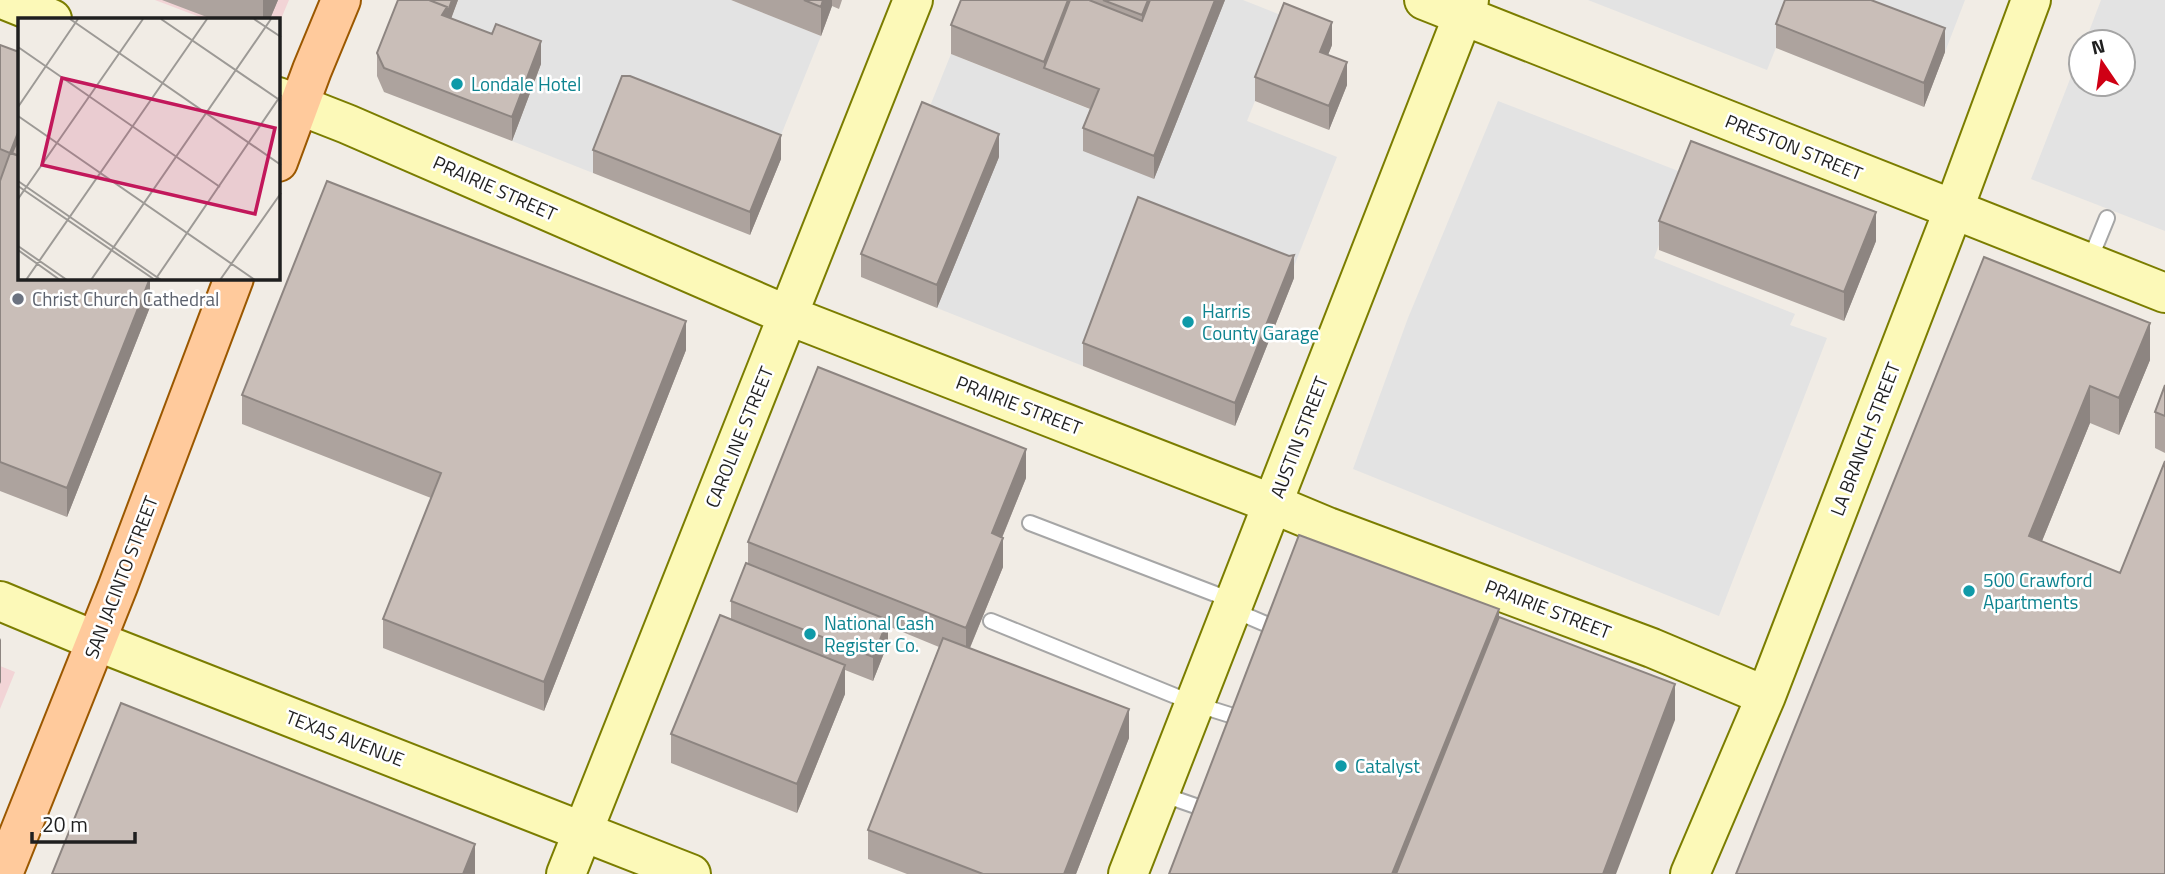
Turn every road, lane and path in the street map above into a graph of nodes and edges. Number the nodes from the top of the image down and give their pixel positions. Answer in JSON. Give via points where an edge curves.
{"nodes":[{"id":1,"x":5,"y":0,"type":"edge"},
{"id":2,"x":341,"y":0,"type":"edge"},
{"id":3,"x":913,"y":0,"type":"edge"},
{"id":4,"x":1424,"y":0,"type":"edge"},
{"id":5,"x":2031,"y":0,"type":"edge"},
{"id":6,"x":1466,"y":8,"type":"edge"},
{"id":7,"x":50,"y":18,"type":"edge"},
{"id":8,"x":289,"y":101,"type":"edge"},
{"id":9,"x":280,"y":151,"type":"edge"},
{"id":10,"x":1953,"y":211,"type":"junction"},
{"id":11,"x":2106,"y":218,"type":"dead end"},
{"id":12,"x":2088,"y":263,"type":"junction"},
{"id":13,"x":233,"y":280,"type":"edge"},
{"id":14,"x":2165,"y":293,"type":"edge"},
{"id":15,"x":788,"y":316,"type":"junction"},
{"id":16,"x":1273,"y":504,"type":"junction"},
{"id":17,"x":1030,"y":523,"type":"dead end"},
{"id":18,"x":0,"y":601,"type":"edge"},
{"id":19,"x":1233,"y":606,"type":"junction"},
{"id":20,"x":991,"y":621,"type":"dead end"},
{"id":21,"x":1280,"y":630,"type":"edge"},
{"id":22,"x":96,"y":641,"type":"junction"},
{"id":23,"x":1766,"y":696,"type":"junction"},
{"id":24,"x":1195,"y":704,"type":"junction"},
{"id":25,"x":1245,"y":720,"type":"edge"},
{"id":26,"x":1160,"y":793,"type":"junction"},
{"id":27,"x":1210,"y":811,"type":"edge"},
{"id":28,"x":583,"y":831,"type":"junction"},
{"id":29,"x":4,"y":874,"type":"edge"},
{"id":30,"x":566,"y":874,"type":"edge"},
{"id":31,"x":691,"y":874,"type":"edge"},
{"id":32,"x":1128,"y":874,"type":"edge"},
{"id":33,"x":1690,"y":874,"type":"edge"}],
"edges":[{"from":1,"to":7,"type":"street"},
{"from":2,"to":8,"type":"main road","via":[[312,70]]},
{"from":3,"to":15,"type":"street","name":"CAROLINE STREET"},
{"from":4,"to":6,"type":"street","name":"PRESTON STREET"},
{"from":5,"to":10,"type":"street","name":"LA BRANCH STREET"},
{"from":6,"to":10,"type":"street","name":"PRESTON STREET"},
{"from":6,"to":16,"type":"street","name":"AUSTIN STREET"},
{"from":8,"to":9,"type":"main road"},
{"from":8,"to":15,"type":"street","name":"PRAIRIE STREET"},
{"from":10,"to":12,"type":"street","name":"PRESTON STREET"},
{"from":10,"to":23,"type":"street","name":"LA BRANCH STREET"},
{"from":11,"to":12,"type":"lane"},
{"from":12,"to":14,"type":"street","name":"PRESTON STREET"},
{"from":13,"to":22,"type":"main road","name":"SAN JACINTO STREET"},
{"from":15,"to":16,"type":"street","name":"PRAIRIE STREET"},
{"from":15,"to":28,"type":"street","name":"CAROLINE STREET"},
{"from":16,"to":19,"type":"street","name":"AUSTIN STREET"},
{"from":16,"to":23,"type":"street","name":"PRAIRIE STREET"},
{"from":17,"to":19,"type":"lane"},
{"from":18,"to":22,"type":"street","name":"TEXAS AVENUE"},
{"from":19,"to":21,"type":"lane"},
{"from":19,"to":24,"type":"street","name":"AUSTIN STREET"},
{"from":20,"to":24,"type":"lane"},
{"from":22,"to":28,"type":"street","name":"TEXAS AVENUE"},
{"from":22,"to":29,"type":"main road","name":"SAN JACINTO STREET"},
{"from":23,"to":33,"type":"street","name":"LA BRANCH STREET"},
{"from":24,"to":25,"type":"lane"},
{"from":24,"to":26,"type":"street","name":"AUSTIN STREET"},
{"from":26,"to":27,"type":"lane"},
{"from":26,"to":32,"type":"street","name":"AUSTIN STREET"},
{"from":28,"to":30,"type":"street","name":"CAROLINE STREET"},
{"from":28,"to":31,"type":"street","name":"TEXAS AVENUE"}]}
